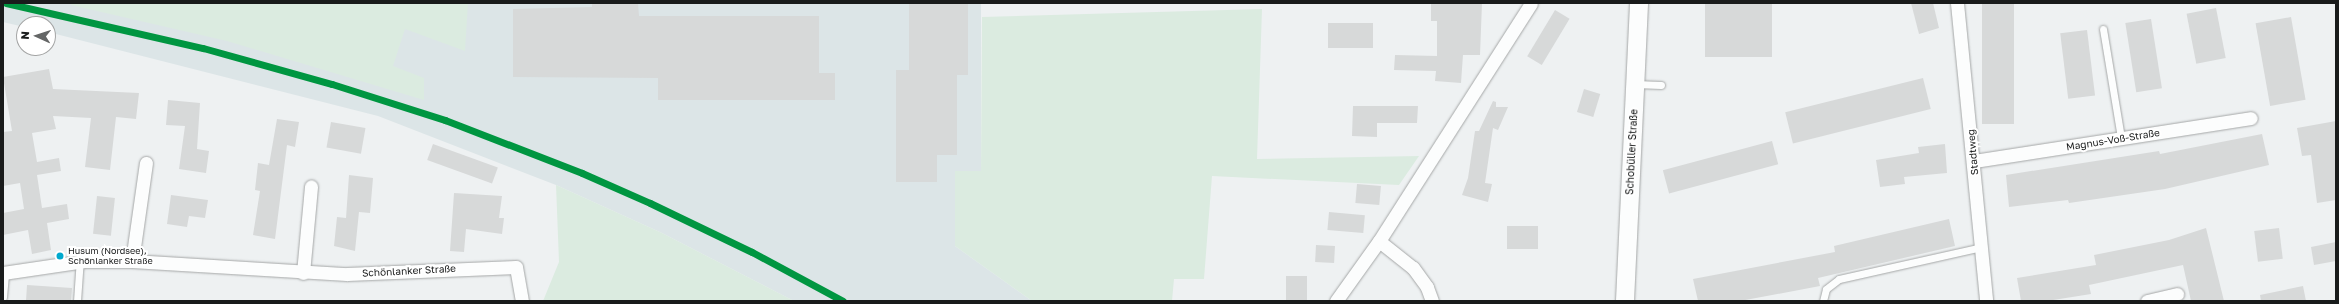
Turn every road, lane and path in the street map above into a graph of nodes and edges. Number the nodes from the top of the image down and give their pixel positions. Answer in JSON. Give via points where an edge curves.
{"nodes":[{"id":1,"x":1531,"y":3,"type":"edge"},
{"id":2,"x":1639,"y":3,"type":"edge"},
{"id":3,"x":1957,"y":3,"type":"edge"},
{"id":4,"x":2103,"y":29,"type":"dead end"},
{"id":5,"x":1635,"y":84,"type":"junction"},
{"id":6,"x":1660,"y":85,"type":"dead end"},
{"id":7,"x":2251,"y":118,"type":"dead end"},
{"id":8,"x":2121,"y":138,"type":"junction"},
{"id":9,"x":1974,"y":162,"type":"junction"},
{"id":10,"x":146,"y":163,"type":"dead end"},
{"id":11,"x":311,"y":186,"type":"dead end"},
{"id":12,"x":1379,"y":241,"type":"junction"},
{"id":13,"x":1982,"y":247,"type":"junction"},
{"id":14,"x":132,"y":261,"type":"junction"},
{"id":15,"x":80,"y":262,"type":"junction"},
{"id":16,"x":4,"y":273,"type":"edge"},
{"id":17,"x":303,"y":273,"type":"junction"},
{"id":18,"x":2177,"y":294,"type":"dead end"},
{"id":19,"x":3,"y":297,"type":"edge"},
{"id":20,"x":1983,"y":300,"type":"edge"},
{"id":21,"x":78,"y":301,"type":"edge"},
{"id":22,"x":522,"y":301,"type":"edge"},
{"id":23,"x":1336,"y":301,"type":"edge"},
{"id":24,"x":1432,"y":301,"type":"edge"},
{"id":25,"x":1624,"y":301,"type":"edge"},
{"id":26,"x":1823,"y":301,"type":"edge"},
{"id":27,"x":2147,"y":301,"type":"edge"}],
"edges":[{"from":1,"to":12,"type":"street"},
{"from":2,"to":5,"type":"main road","name":"Schobüller Straße"},
{"from":3,"to":9,"type":"street","name":"Stadtweg"},
{"from":4,"to":8,"type":"lane"},
{"from":5,"to":6,"type":"lane"},
{"from":5,"to":25,"type":"main road","name":"Schobüller Straße"},
{"from":7,"to":8,"type":"street","name":"Magnus-Voß-Straße"},
{"from":8,"to":9,"type":"street","name":"Magnus-Voß-Straße"},
{"from":9,"to":13,"type":"street","name":"Stadtweg"},
{"from":10,"to":14,"type":"street"},
{"from":11,"to":17,"type":"street"},
{"from":12,"to":23,"type":"street"},
{"from":12,"to":24,"type":"street","via":[[1413,268],[1427,287]]},
{"from":13,"to":20,"type":"street","name":"Stadtweg"},
{"from":13,"to":26,"type":"lane","via":[[1839,280],[1826,289]]},
{"from":14,"to":15,"type":"street","name":"Schönlanker Straße"},
{"from":14,"to":17,"type":"street","name":"Schönlanker Straße"},
{"from":15,"to":16,"type":"street","name":"Schönlanker Straße"},
{"from":15,"to":21,"type":"lane"},
{"from":16,"to":19,"type":"lane"},
{"from":17,"to":22,"type":"street","name":"Schönlanker Straße","via":[[347,274],[516,267]]},
{"from":18,"to":27,"type":"street"}]}
